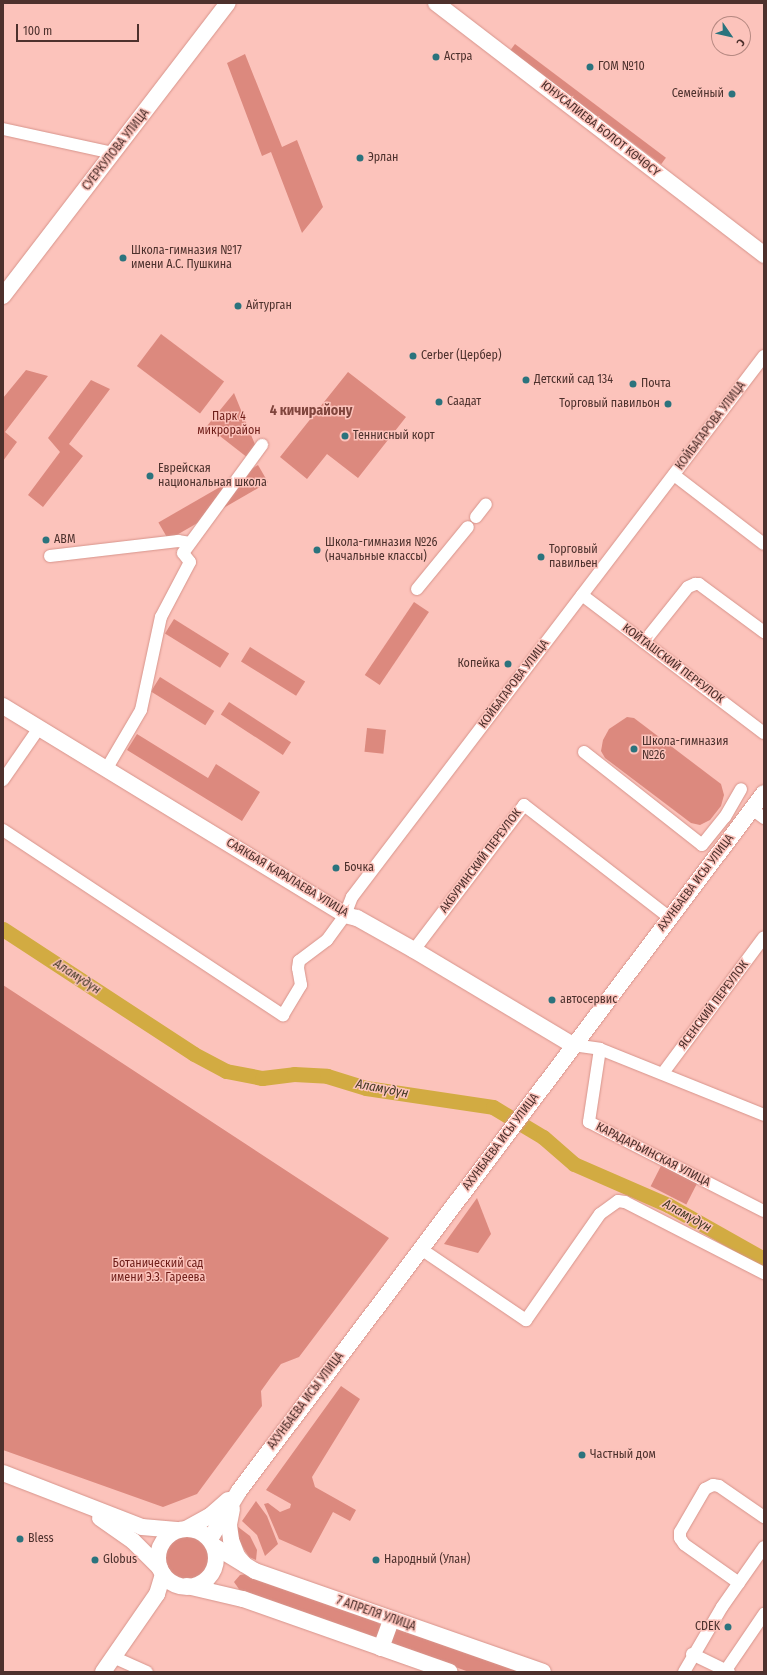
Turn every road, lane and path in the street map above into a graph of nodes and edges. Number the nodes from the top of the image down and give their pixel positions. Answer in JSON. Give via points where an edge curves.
{"nodes":[{"id":1,"x":228,"y":3,"type":"edge"},
{"id":2,"x":436,"y":3,"type":"edge"},
{"id":3,"x":3,"y":129,"type":"edge"},
{"id":4,"x":113,"y":153,"type":"junction"},
{"id":5,"x":764,"y":255,"type":"edge"},
{"id":6,"x":3,"y":296,"type":"edge"},
{"id":7,"x":764,"y":356,"type":"edge"},
{"id":8,"x":262,"y":445,"type":"dead end"},
{"id":9,"x":674,"y":475,"type":"junction"},
{"id":10,"x":486,"y":504,"type":"dead end"},
{"id":11,"x":190,"y":543,"type":"junction"},
{"id":12,"x":764,"y":544,"type":"edge"},
{"id":13,"x":50,"y":556,"type":"dead end"},
{"id":14,"x":417,"y":589,"type":"dead end"},
{"id":15,"x":582,"y":596,"type":"junction"},
{"id":16,"x":764,"y":632,"type":"edge"},
{"id":17,"x":644,"y":642,"type":"junction"},
{"id":18,"x":3,"y":706,"type":"edge"},
{"id":19,"x":39,"y":728,"type":"junction"},
{"id":20,"x":764,"y":733,"type":"edge"},
{"id":21,"x":584,"y":752,"type":"dead end"},
{"id":22,"x":107,"y":768,"type":"junction"},
{"id":23,"x":3,"y":780,"type":"edge"},
{"id":24,"x":741,"y":789,"type":"dead end"},
{"id":25,"x":764,"y":793,"type":"edge"},
{"id":26,"x":758,"y":813,"type":"edge"},
{"id":27,"x":3,"y":830,"type":"edge"},
{"id":28,"x":345,"y":915,"type":"junction"},
{"id":29,"x":670,"y":918,"type":"junction"},
{"id":30,"x":764,"y":937,"type":"edge"},
{"id":31,"x":414,"y":950,"type":"junction"},
{"id":32,"x":573,"y":1046,"type":"junction"},
{"id":33,"x":600,"y":1049,"type":"junction"},
{"id":34,"x":663,"y":1073,"type":"junction"},
{"id":35,"x":764,"y":1115,"type":"edge"},
{"id":36,"x":764,"y":1211,"type":"edge"},
{"id":37,"x":421,"y":1249,"type":"junction"},
{"id":38,"x":764,"y":1273,"type":"edge"},
{"id":39,"x":3,"y":1473,"type":"edge"},
{"id":40,"x":239,"y":1491,"type":"junction"},
{"id":41,"x":81,"y":1504,"type":"junction"},
{"id":42,"x":764,"y":1517,"type":"edge"},
{"id":43,"x":182,"y":1529,"type":"junction"},
{"id":44,"x":212,"y":1543,"type":"junction"},
{"id":45,"x":764,"y":1548,"type":"edge"},
{"id":46,"x":247,"y":1567,"type":"junction"},
{"id":47,"x":162,"y":1571,"type":"junction"},
{"id":48,"x":739,"y":1583,"type":"junction"},
{"id":49,"x":184,"y":1586,"type":"junction"},
{"id":50,"x":151,"y":1603,"type":"junction"},
{"id":51,"x":764,"y":1614,"type":"edge"},
{"id":52,"x":391,"y":1620,"type":"junction"},
{"id":53,"x":381,"y":1648,"type":"junction"},
{"id":54,"x":692,"y":1654,"type":"junction"},
{"id":55,"x":113,"y":1657,"type":"junction"},
{"id":56,"x":142,"y":1671,"type":"edge"},
{"id":57,"x":727,"y":1671,"type":"edge"},
{"id":58,"x":102,"y":1672,"type":"edge"},
{"id":59,"x":450,"y":1672,"type":"edge"},
{"id":60,"x":543,"y":1672,"type":"edge"},
{"id":61,"x":684,"y":1672,"type":"edge"}],
"edges":[{"from":1,"to":4,"type":"main road","name":"СУЕРКУЛОВА УЛИЦА"},
{"from":2,"to":5,"type":"main road","name":"ЮНУСАЛИЕВА БОЛОТ КӨЧӨСҮ"},
{"from":3,"to":4,"type":"street"},
{"from":4,"to":6,"type":"main road","name":"СУЕРКУЛОВА УЛИЦА"},
{"from":7,"to":9,"type":"street","name":"КОЙБАГАРОВА УЛИЦА"},
{"from":8,"to":11,"type":"street"},
{"from":9,"to":12,"type":"street"},
{"from":9,"to":15,"type":"street","name":"КОЙБАГАРОВА УЛИЦА"},
{"from":10,"to":14,"type":"street"},
{"from":11,"to":13,"type":"street","via":[[178,541]]},
{"from":11,"to":22,"type":"street","via":[[183,553],[190,562],[161,617],[141,710]]},
{"from":15,"to":17,"type":"street","name":"КОЙТАШСКИЙ ПЕРЕУЛОК"},
{"from":15,"to":28,"type":"street","name":"КОЙБАГАРОВА УЛИЦА","via":[[352,897]]},
{"from":16,"to":17,"type":"street","via":[[699,584],[695,584],[688,587]]},
{"from":17,"to":20,"type":"street","name":"КОЙТАШСКИЙ ПЕРЕУЛОК"},
{"from":18,"to":19,"type":"main road","name":"САЯКБАЯ КАРАЛАЕВА УЛИЦА"},
{"from":19,"to":22,"type":"main road","name":"САЯКБАЯ КАРАЛАЕВА УЛИЦА"},
{"from":19,"to":23,"type":"street"},
{"from":21,"to":24,"type":"street","via":[[702,845],[725,817]]},
{"from":22,"to":28,"type":"main road","name":"САЯКБАЯ КАРАЛАЕВА УЛИЦА"},
{"from":25,"to":26,"type":"main road","name":"АХУНБАЕВА ИСЫ УЛИЦА"},
{"from":26,"to":29,"type":"main road","name":"АХУНБАЕВА ИСЫ УЛИЦА"},
{"from":27,"to":28,"type":"street","name":"КОЙБАГАРОВА УЛИЦА","via":[[283,1015],[302,985],[299,961],[327,940]]},
{"from":28,"to":31,"type":"main road","name":"САЯКБАЯ КАРАЛАЕВА УЛИЦА","via":[[357,918]]},
{"from":29,"to":31,"type":"street","name":"АКБУРИНСКИЙ ПЕРЕУЛОК","via":[[524,805]]},
{"from":29,"to":32,"type":"main road","name":"АХУНБАЕВА ИСЫ УЛИЦА"},
{"from":30,"to":34,"type":"street","name":"ЯСЕНСКИЙ ПЕРЕУЛОК"},
{"from":31,"to":32,"type":"main road","name":"САЯКБАЯ КАРАЛАЕВА УЛИЦА"},
{"from":32,"to":33,"type":"street"},
{"from":32,"to":37,"type":"main road","name":"АХУНБАЕВА ИСЫ УЛИЦА"},
{"from":33,"to":34,"type":"street"},
{"from":33,"to":36,"type":"street","name":"КАРАДАРЬИНСКАЯ УЛИЦА","via":[[589,1122]]},
{"from":34,"to":35,"type":"street"},
{"from":37,"to":38,"type":"street","via":[[526,1320],[600,1214],[618,1201],[625,1202]]},
{"from":37,"to":40,"type":"main road","name":"АХУНБАЕВА ИСЫ УЛИЦА"},
{"from":39,"to":41,"type":"main road"},
{"from":40,"to":43,"type":"main road","name":"АХУНБАЕВА ИСЫ УЛИЦА","via":[[211,1515]]},
{"from":40,"to":44,"type":"main road","name":"АХУНБАЕВА ИСЫ УЛИЦА"},
{"from":40,"to":46,"type":"main road","via":[[230,1514],[229,1525],[237,1556]]},
{"from":41,"to":43,"type":"main road","via":[[142,1527]]},
{"from":41,"to":47,"type":"main road","via":[[133,1541]]},
{"from":42,"to":48,"type":"street","via":[[719,1486],[713,1485],[705,1490],[680,1532],[684,1544]]},
{"from":43,"to":44,"type":"main road","via":[[203,1533]]},
{"from":43,"to":47,"type":"main road","via":[[170,1534],[160,1548]]},
{"from":44,"to":46,"type":"main road","name":"7 АПРЕЛЯ УЛИЦА"},
{"from":44,"to":49,"type":"main road","via":[[216,1562],[209,1577],[203,1582]]},
{"from":45,"to":48,"type":"street"},
{"from":46,"to":52,"type":"main road","name":"7 АПРЕЛЯ УЛИЦА"},
{"from":47,"to":49,"type":"main road"},
{"from":47,"to":50,"type":"main road","via":[[158,1594]]},
{"from":48,"to":54,"type":"street"},
{"from":49,"to":50,"type":"main road"},
{"from":49,"to":53,"type":"main road","via":[[243,1599]]},
{"from":50,"to":55,"type":"main road"},
{"from":51,"to":57,"type":"street"},
{"from":52,"to":53,"type":"main road"},
{"from":52,"to":60,"type":"main road","name":"7 АПРЕЛЯ УЛИЦА"},
{"from":53,"to":59,"type":"main road"},
{"from":54,"to":57,"type":"street"},
{"from":54,"to":61,"type":"street"},
{"from":55,"to":56,"type":"street"},
{"from":55,"to":58,"type":"main road"}]}
